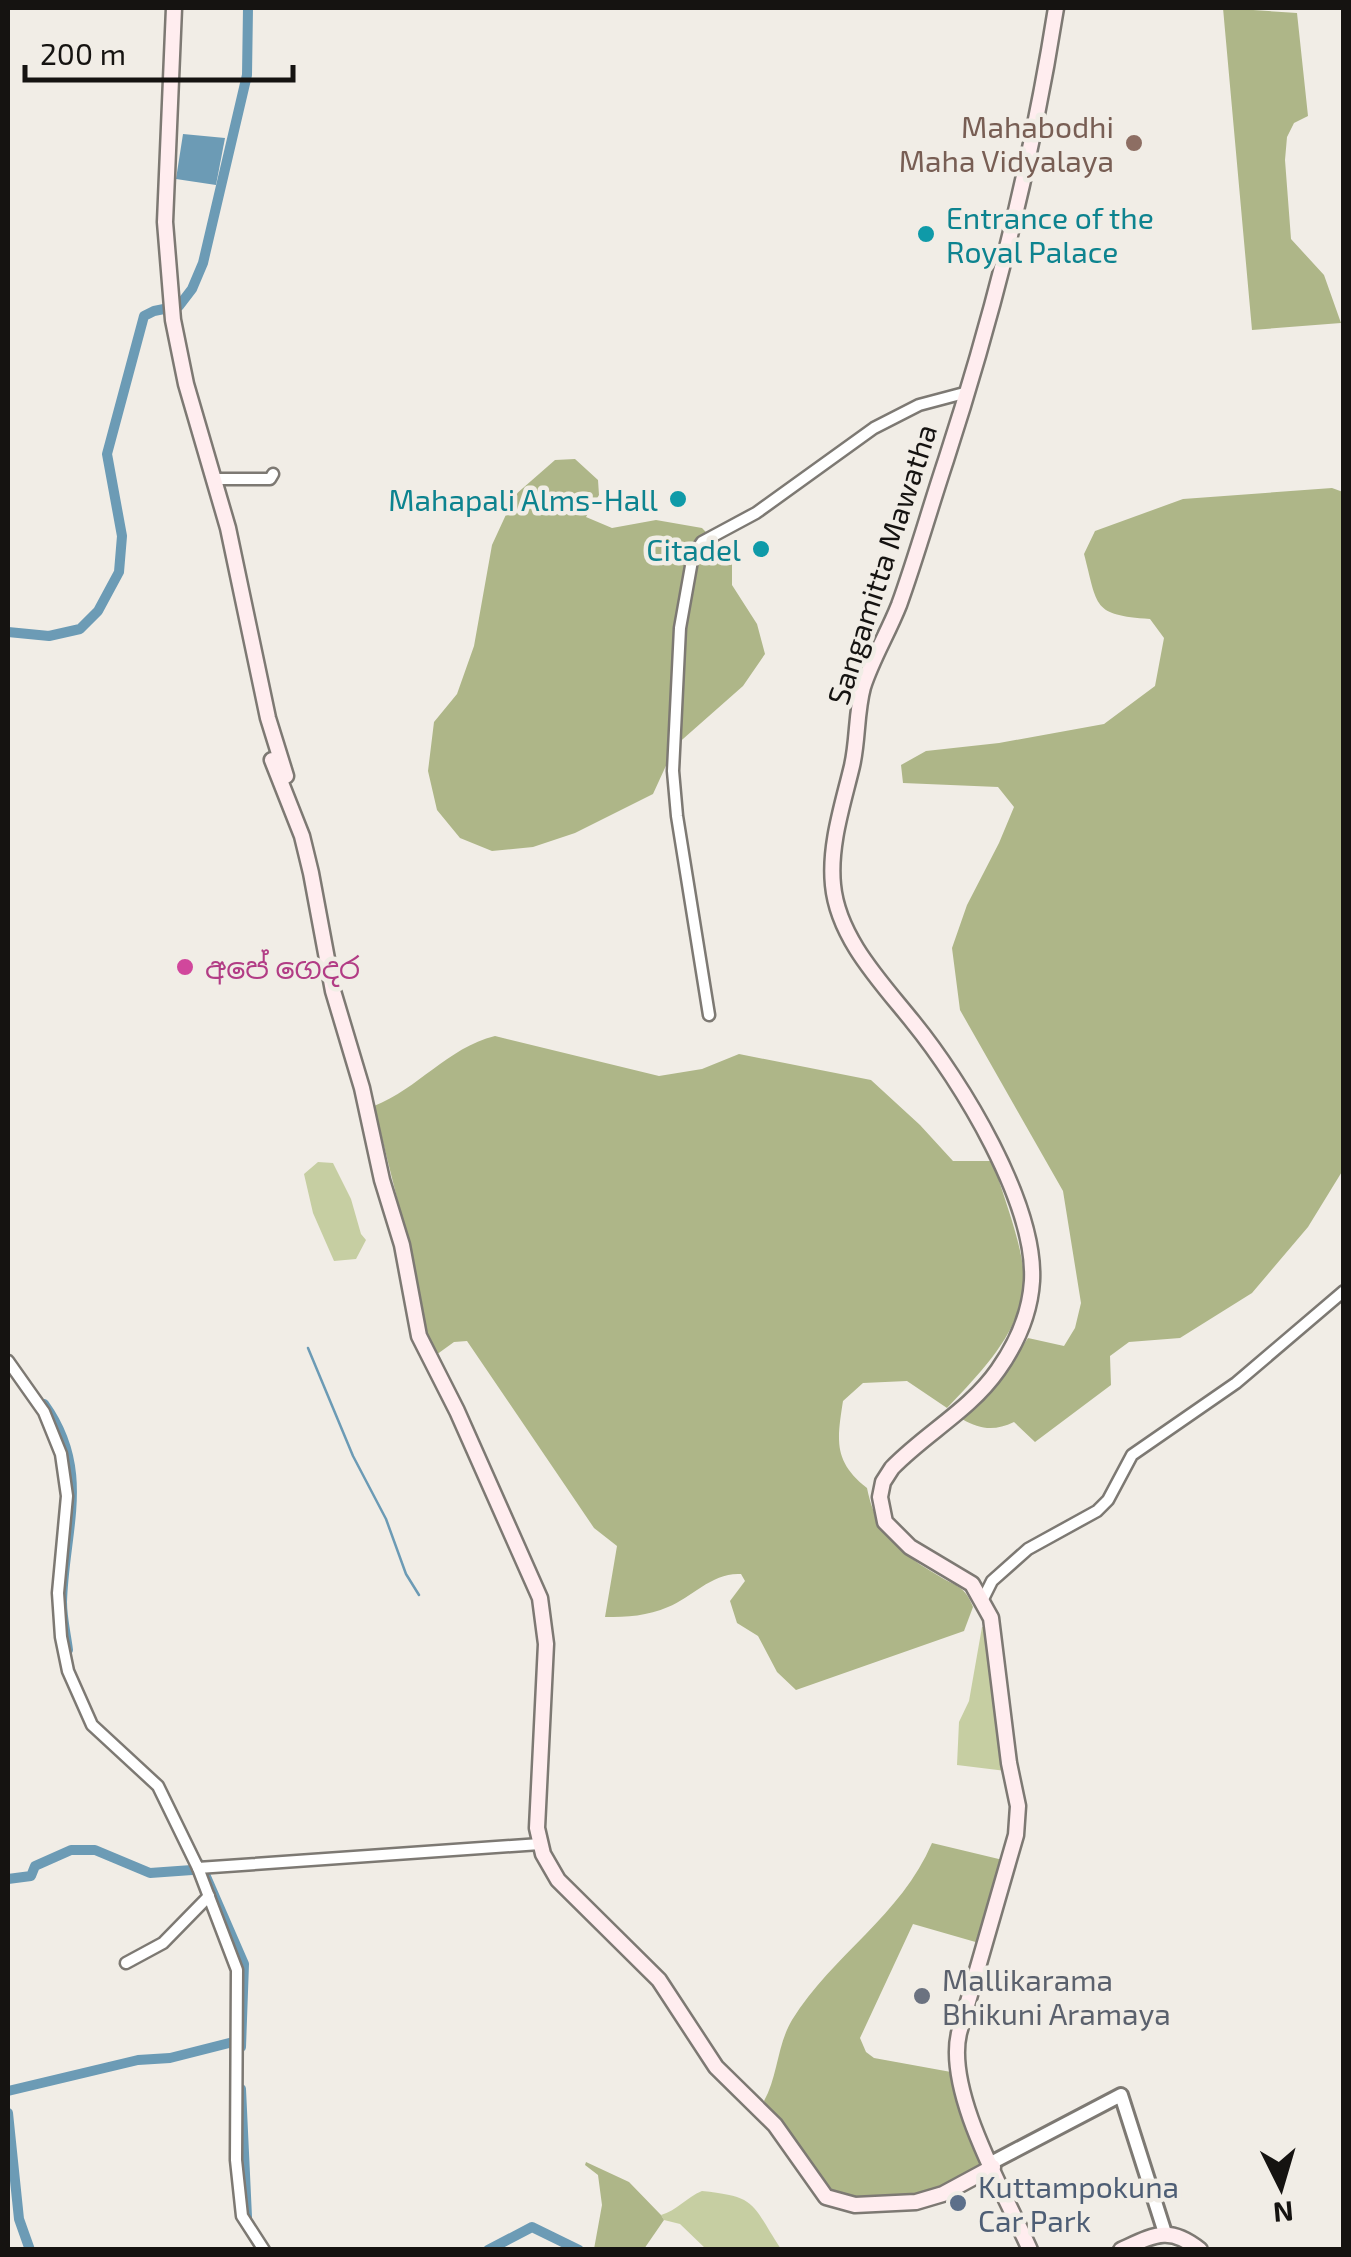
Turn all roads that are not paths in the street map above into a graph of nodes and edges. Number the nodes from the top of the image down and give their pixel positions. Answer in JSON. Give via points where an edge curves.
{"nodes":[{"id":1,"x":174,"y":8,"type":"edge"},
{"id":2,"x":1056,"y":8,"type":"edge"},
{"id":3,"x":968,"y":392,"type":"junction"},
{"id":4,"x":272,"y":474,"type":"dead end"},
{"id":5,"x":216,"y":479,"type":"junction"},
{"id":6,"x":709,"y":1015,"type":"dead end"},
{"id":7,"x":1344,"y":1290,"type":"edge"},
{"id":8,"x":8,"y":1361,"type":"edge"},
{"id":9,"x":983,"y":1600,"type":"junction"},
{"id":10,"x":540,"y":1844,"type":"junction"},
{"id":11,"x":198,"y":1868,"type":"junction"},
{"id":12,"x":209,"y":1896,"type":"junction"},
{"id":13,"x":126,"y":1963,"type":"dead end"},
{"id":14,"x":992,"y":2165,"type":"junction"},
{"id":15,"x":1164,"y":2233,"type":"junction"},
{"id":16,"x":264,"y":2250,"type":"edge"},
{"id":17,"x":1030,"y":2250,"type":"edge"},
{"id":18,"x":1120,"y":2250,"type":"edge"},
{"id":19,"x":1200,"y":2250,"type":"edge"}],
"edges":[{"from":1,"to":5,"type":"main road","via":[[165,184],[170,298],[186,384]]},
{"from":2,"to":3,"type":"main road","name":"Sangamitta Mawatha","via":[[1020,196]]},
{"from":3,"to":6,"type":"street","via":[[920,405],[874,428],[756,513],[702,542],[693,555],[680,628],[673,771]]},
{"from":3,"to":9,"type":"main road","name":"Sangamitta Mawatha","via":[[900,601],[862,693],[833,884],[861,953],[950,1072],[996,1154],[1029,1246],[1030,1299],[1016,1342],[972,1400],[892,1468],[880,1497],[893,1532],[967,1580]]},
{"from":4,"to":5,"type":"street"},
{"from":5,"to":10,"type":"main road","via":[[286,776],[272,760],[306,854],[416,1326],[540,1598],[546,1644]]},
{"from":7,"to":9,"type":"street","via":[[1236,1383],[1132,1455],[1097,1511],[1006,1566]]},
{"from":8,"to":11,"type":"street","via":[[44,1412],[61,1454],[67,1496],[58,1593],[68,1671],[92,1724],[158,1786]]},
{"from":9,"to":14,"type":"main road","via":[[995,1638],[1018,1821],[956,2056],[959,2086]]},
{"from":10,"to":11,"type":"street"},
{"from":10,"to":14,"type":"main road","via":[[558,1880],[658,1980],[716,2067],[775,2125],[826,2197],[855,2206],[916,2202],[944,2194]]},
{"from":11,"to":12,"type":"street"},
{"from":12,"to":13,"type":"street","via":[[163,1943]]},
{"from":12,"to":16,"type":"street","via":[[237,1970],[242,2216]]},
{"from":14,"to":15,"type":"street","via":[[1122,2094]]},
{"from":14,"to":17,"type":"main road"},
{"from":15,"to":18,"type":"main road"},
{"from":15,"to":19,"type":"main road"}]}
